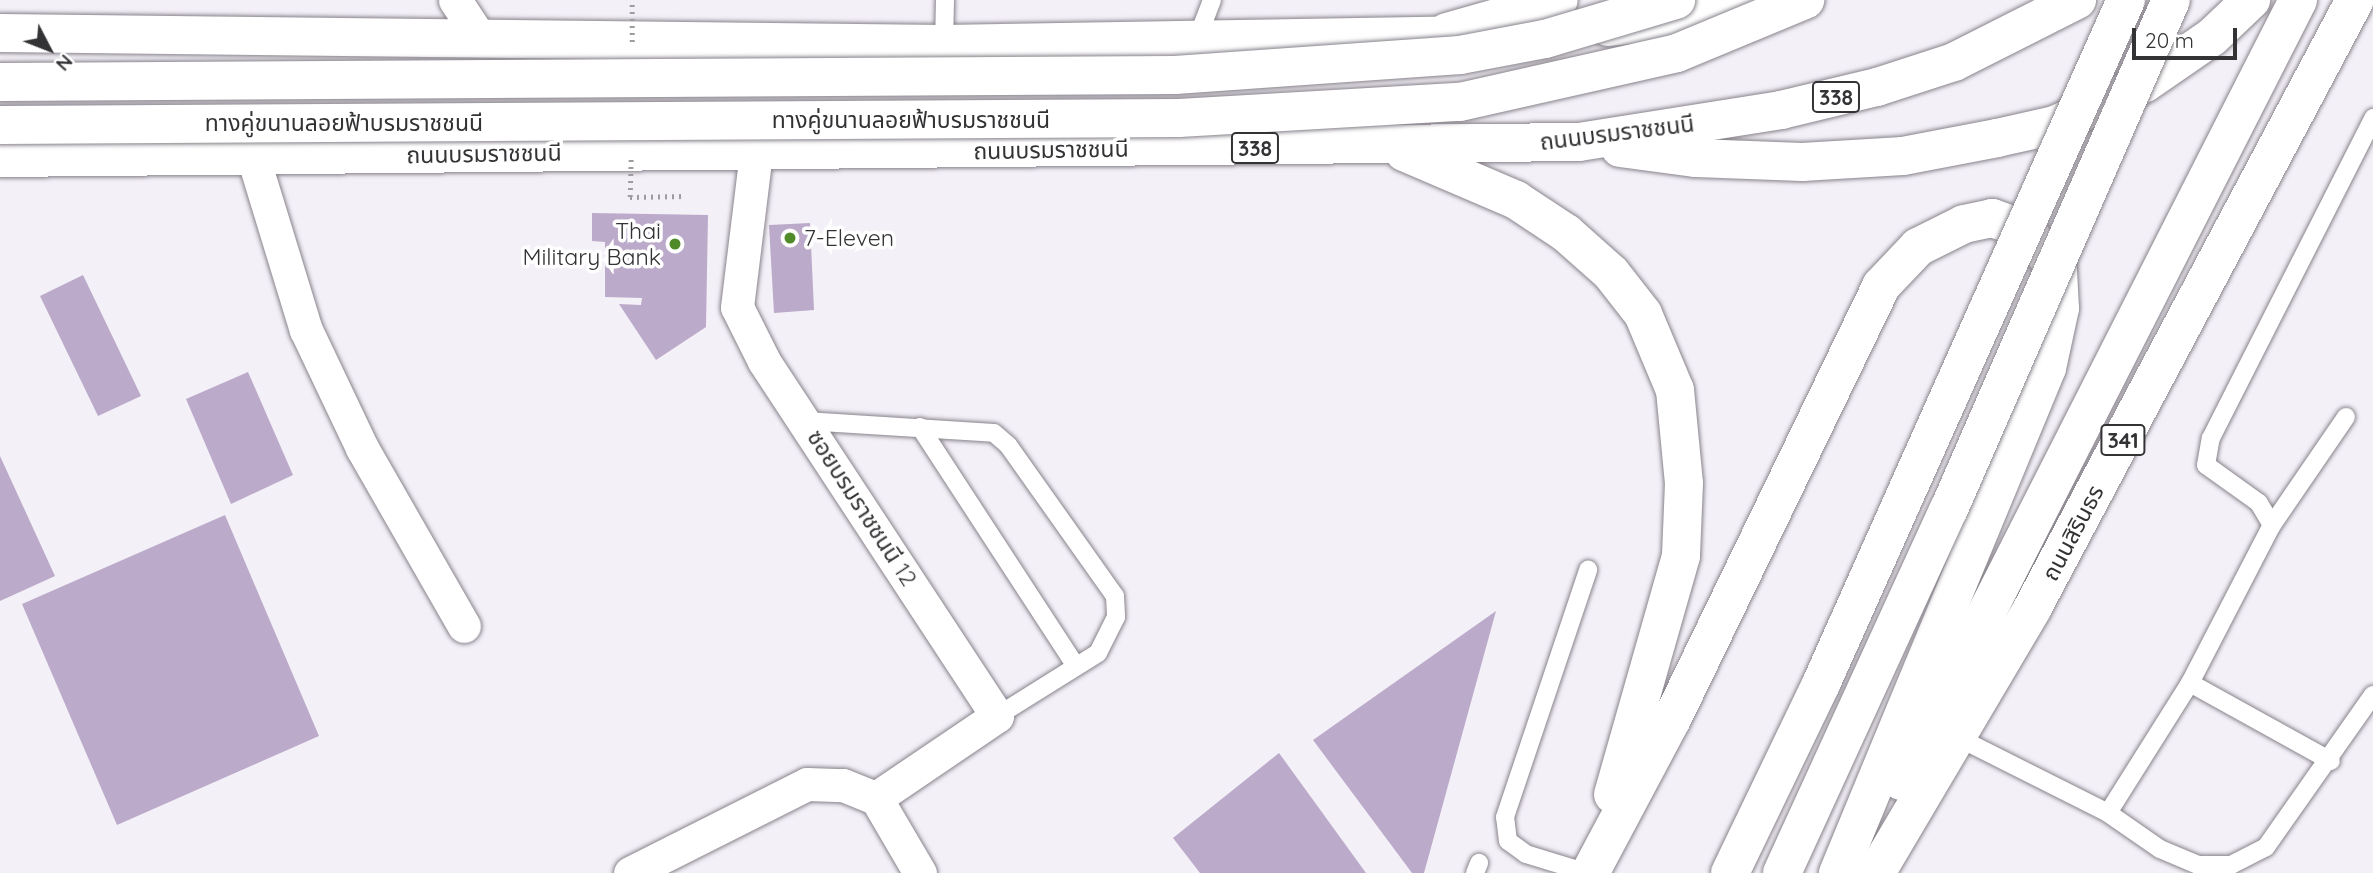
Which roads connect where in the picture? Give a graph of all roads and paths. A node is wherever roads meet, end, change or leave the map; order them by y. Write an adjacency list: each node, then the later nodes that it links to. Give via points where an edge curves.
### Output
1 (455, 0): 15 (street)
2 (945, 0): 18 (lane)
3 (1212, 0): 17 (lane)
4 (1559, 0): 16 (main road)
5 (1676, 0): 19 (main road, ทางคู่ขนานลอยฟ้าบรมราชชนนี, bridge, via 1545,38 1460,55 1175,75)
6 (1805, 0): 21 (main road, ทางคู่ขนานลอยฟ้าบรมราชชนนี, bridge, via 1677,53 1460,102 1179,118)
7 (1821, 0): 16 (main road, via 1747,15 1662,24)
8 (2077, 0): 22 (main road, ถนนบรมราชชนนี / 338, via 1954,62 1877,87 1781,110)
9 (2126, 0): 46 (main road, bridge, via 1827,672)
10 (2171, 0): 47 (main road, bridge, via 1950,509)
11 (2251, 0): 22 (main road, via 2212,37 2145,83 2055,125 1997,138 1903,156 1802,162 1696,158)
12 (2298, 0): 49 (main road)
13 (2355, 0): 39 (main road, ถนนสิรินธร / 341, via 2118,451)
14 (0, 33): 15 (main road)
15 (478, 35): 18 (main road)
16 (1425, 38): 17 (main road)
17 (1196, 42): 18 (main road)
18 (944, 44)
19 (0, 82)
20 (2373, 118): 32 (lane, via 2211,438 2206,465 2259,503)
21 (0, 125)
22 (1578, 142): 23 (main road, ถนนบรมราชชนนี / 338)
23 (1390, 146): 24 (main road, ถนนบรมราชชนนี / 338); 45 (main road, via 1516,200 1566,233 1611,273 1643,314 1675,390 1684,483 1681,556)
24 (756, 152): 25 (main road, ถนนบรมราชชนนี); 30 (street, ซอยบรมราชชนนี 12, via 737,307 764,361)
25 (253, 157): 26 (main road, ถนนบรมราชชนนี); 34 (street, via 306,330 362,448)
26 (0, 158)
27 (686, 196): 28 (path)
28 (630, 197)
29 (2346, 417): 32 (lane)
30 (804, 421): 31 (lane); 38 (street, ซอยบรมราชชนนี 12)
31 (920, 427): 35 (lane); 35 (lane, via 994,433 1008,445 1115,596 1116,617 1098,653)
32 (2272, 525): 36 (lane)
33 (1588, 570): 45 (lane, via 1505,817 1508,841 1526,854)
34 (464, 626)
35 (1076, 666): 38 (lane)
36 (2190, 683): 40 (lane); 42 (lane)
37 (2373, 695): 40 (lane)
38 (997, 716): 41 (street)
39 (1959, 738): 42 (lane); 50 (main road, ถนนสิรินธร / 341)
40 (2330, 761): 42 (lane, via 2266,847 2231,865 2199,865 2160,849)
41 (876, 798): 43 (street, via 843,785 807,784); 44 (street)
42 (2108, 813)
43 (630, 873)
44 (920, 873)
45 (1589, 873): 48 (main road, via 1672,719 1881,286 1918,247 1964,224 1992,218 2026,230 2057,271 2060,308 2047,368)
46 (1730, 873)
47 (1782, 873)
48 (1838, 873)
49 (1855, 873)
50 (1876, 873)

